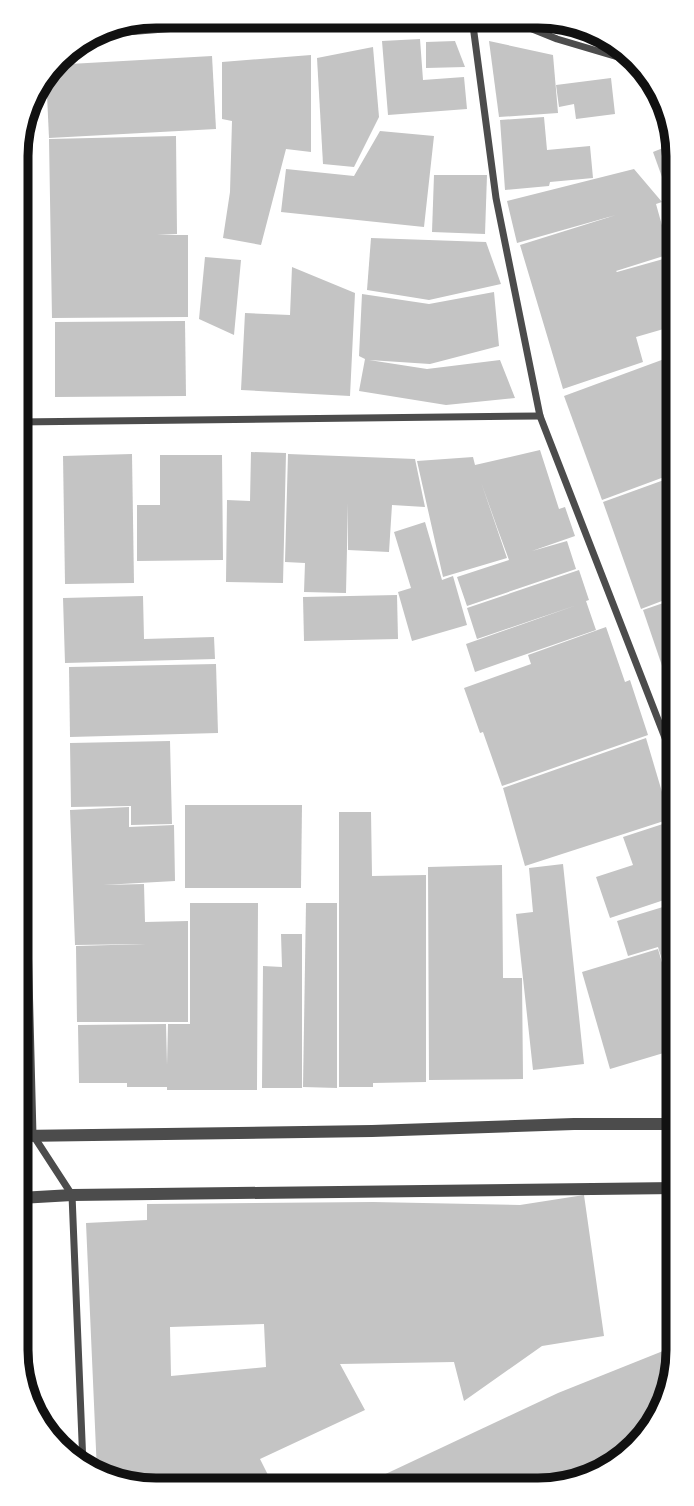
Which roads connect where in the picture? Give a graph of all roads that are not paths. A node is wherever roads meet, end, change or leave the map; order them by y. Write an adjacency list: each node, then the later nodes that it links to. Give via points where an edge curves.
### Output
1 (177, 28): 4 (street)
2 (473, 28): 6 (street, via 496,198)
3 (530, 28): 5 (street)
4 (122, 32)
5 (620, 58)
6 (540, 416): 7 (street); 8 (street)
7 (28, 422)
8 (666, 740)
9 (666, 1125): 10 (street)
10 (28, 1135)
11 (28, 1138): 13 (street)
12 (666, 1188): 13 (street)
13 (72, 1195): 14 (street); 15 (street)
14 (28, 1198)
15 (83, 1454)

